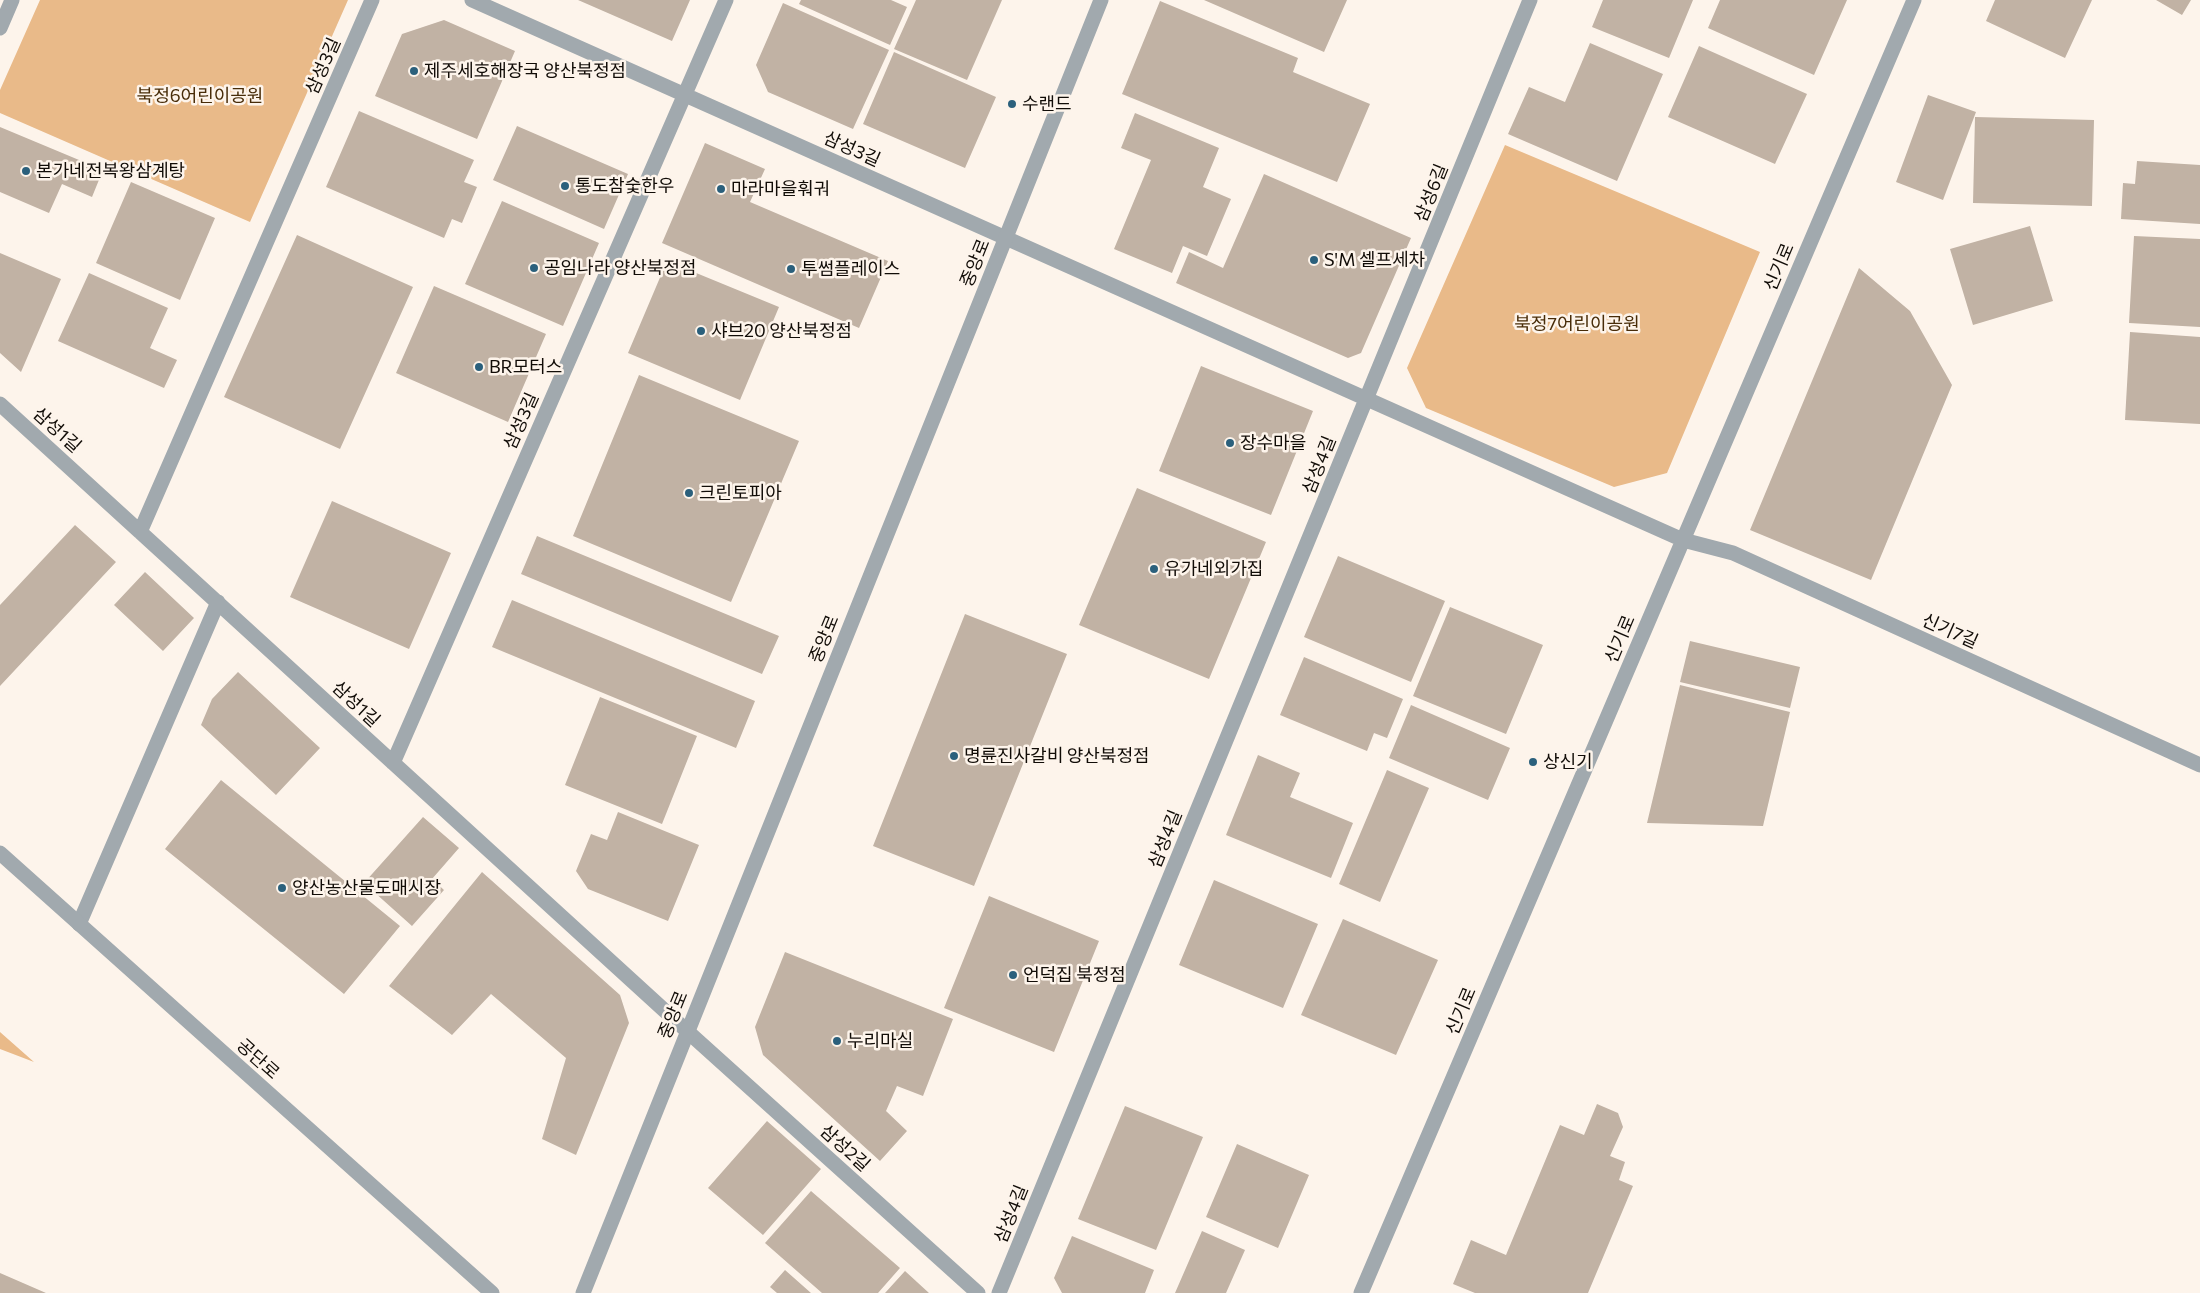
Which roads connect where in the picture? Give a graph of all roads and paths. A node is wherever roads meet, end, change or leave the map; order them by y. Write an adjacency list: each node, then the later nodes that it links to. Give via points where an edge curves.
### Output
1 (12, 0): 8 (street)
2 (372, 0): 13 (street, 삼성3길)
3 (472, 0): 9 (street, 삼성3길)
4 (726, 0): 9 (street)
5 (1101, 0): 10 (street, 중앙로)
6 (1530, 0): 11 (street, 삼성6길)
7 (1914, 0): 14 (street, 신기로)
8 (0, 28)
9 (684, 94): 10 (street, 삼성3길); 16 (street, 삼성3길)
10 (1006, 237): 11 (street); 20 (street, 중앙로)
11 (1366, 400): 14 (street); 24 (street, 삼성4길)
12 (0, 404): 13 (street, 삼성1길)
13 (140, 532): 15 (street, 삼성1길)
14 (1683, 540): 17 (street, 신기7길, via 1732,553); 25 (street, 신기로)
15 (218, 602): 16 (street, 삼성1길); 19 (street)
16 (393, 763): 20 (street, 삼성1길)
17 (2200, 765)
18 (0, 852): 19 (street, 공단로)
19 (79, 924): 21 (street, 공단로)
20 (687, 1030): 22 (street, 중앙로); 23 (street, 삼성2길)
21 (492, 1293)
22 (583, 1293)
23 (978, 1293)
24 (999, 1293)
25 (1361, 1293)

